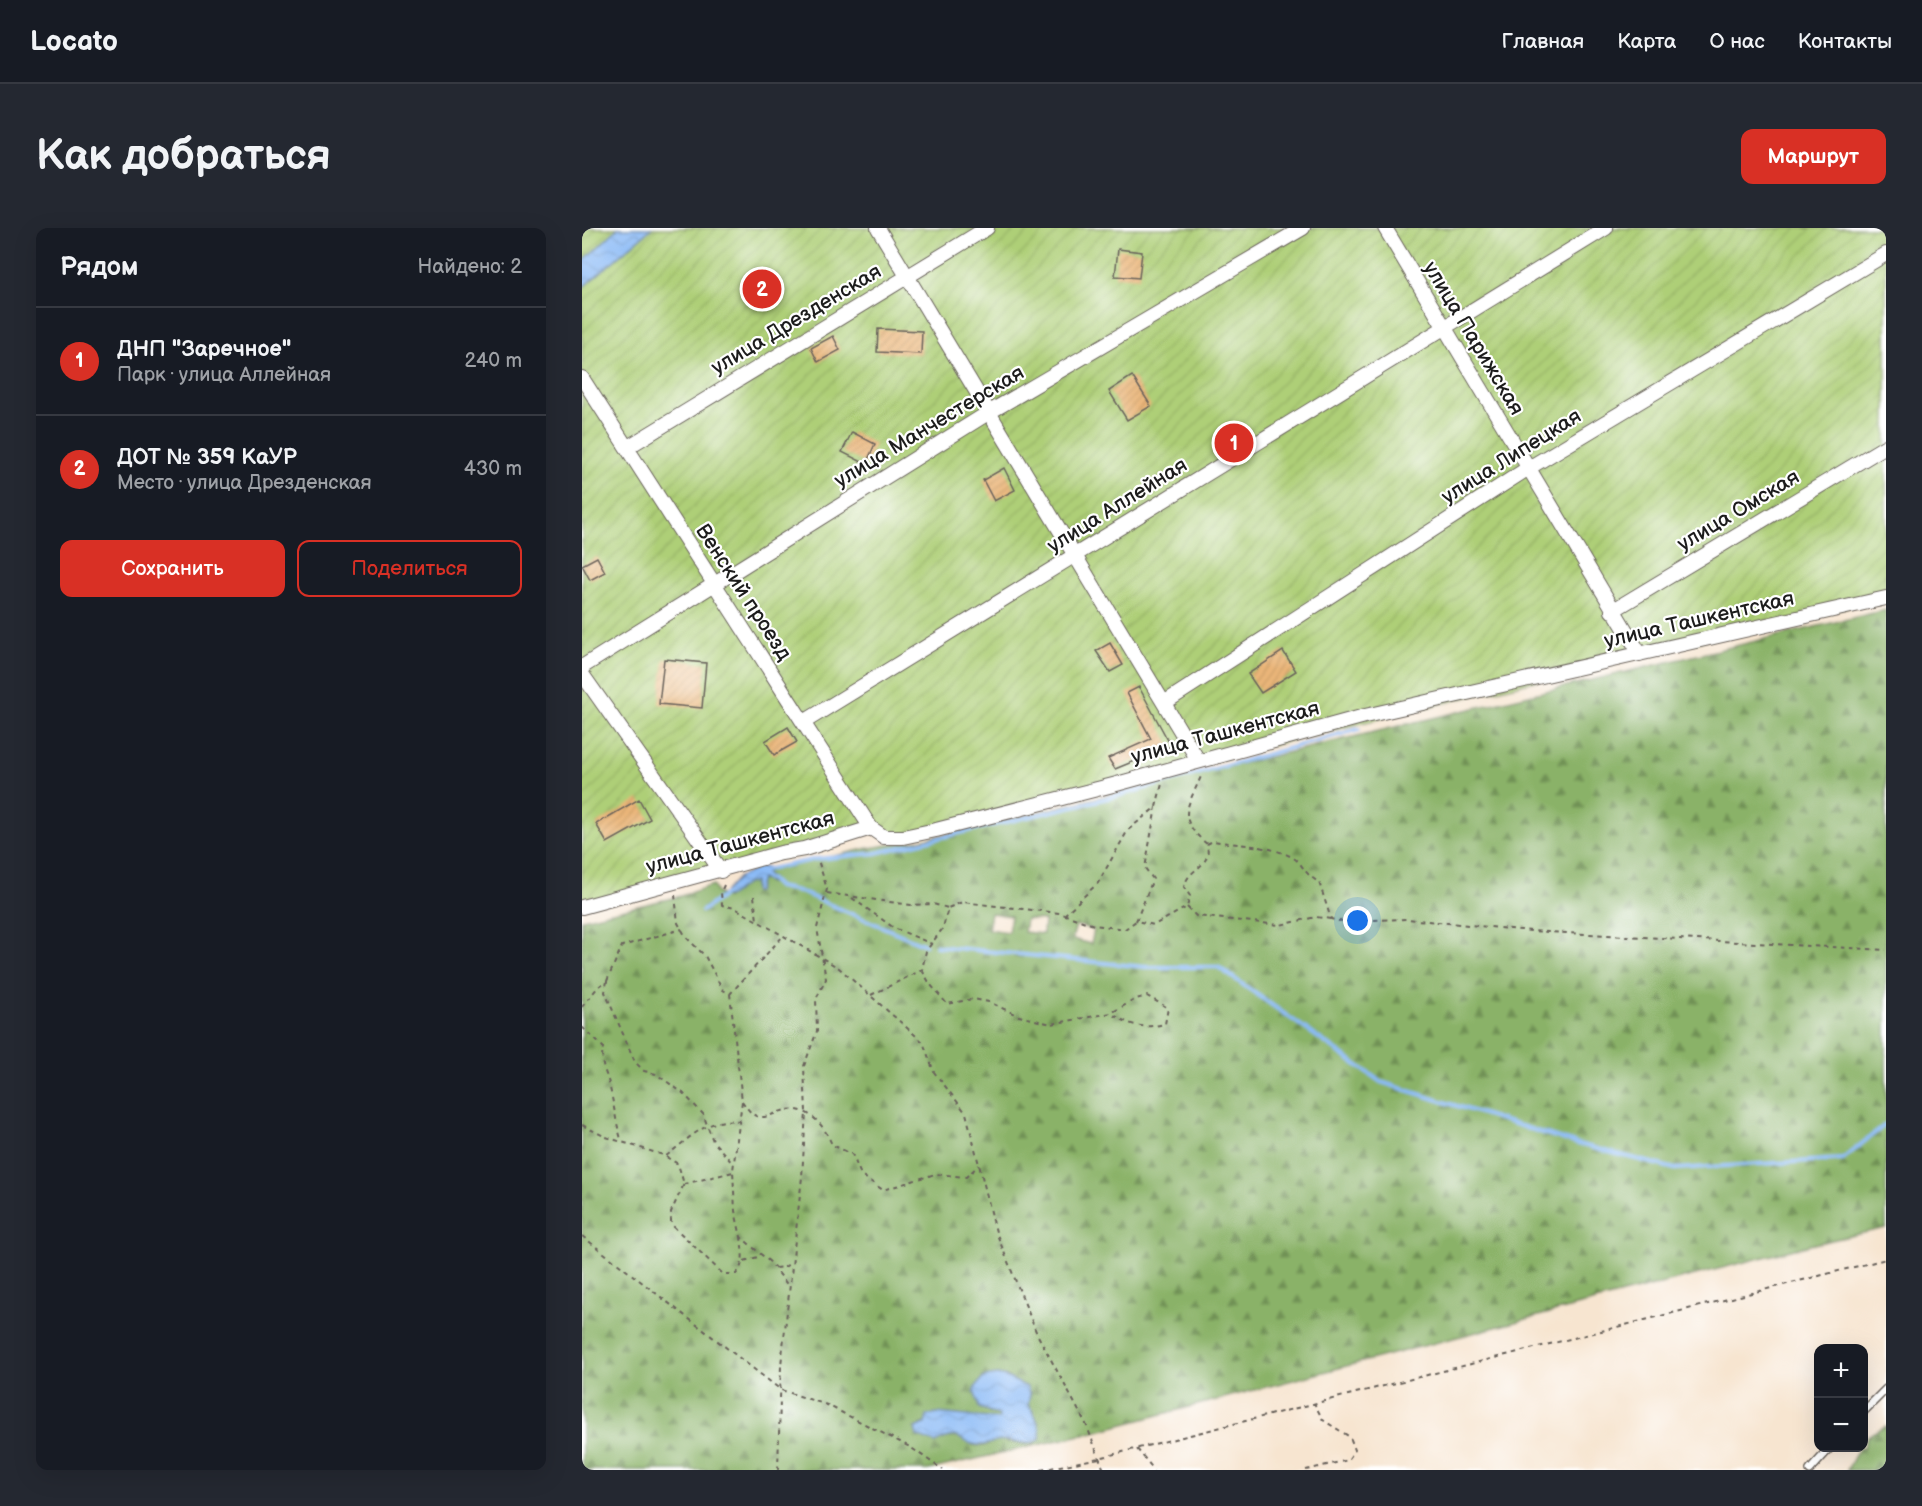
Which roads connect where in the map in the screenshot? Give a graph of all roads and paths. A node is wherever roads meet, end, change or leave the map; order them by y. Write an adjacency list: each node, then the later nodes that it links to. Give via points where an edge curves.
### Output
1 (878, 228): 7 (street)
2 (987, 228): 7 (street, улица Дрезденская)
3 (1303, 228): 10 (street, улица Манчестерская)
4 (1385, 228): 8 (street, улица Парижская)
5 (1606, 228): 8 (street, улица Аллейная)
6 (1886, 254): 13 (street, улица Липецкая)
7 (907, 276): 10 (street); 12 (street, улица Дрезденская)
8 (1443, 327): 13 (street, улица Парижская); 14 (street, улица Аллейная)
9 (582, 378): 12 (street, Венский проезд)
10 (988, 413): 14 (street); 15 (street, улица Манчестерская)
11 (1886, 446): 17 (street, улица Омская)
12 (628, 447): 15 (street, Венский проезд)
13 (1527, 469): 17 (street, улица Парижская); 21 (street, улица Липецкая)
14 (1076, 555): 21 (street); 22 (street, улица Аллейная)
15 (712, 584): 19 (street, улица Манчестерская); 22 (street, Венский проезд)
16 (1886, 598): 18 (street, улица Ташкентская)
17 (1612, 611): 18 (street, улица Парижская)
18 (1640, 654): 23 (street, улица Ташкентская, via 1365,716)
19 (582, 667)
20 (582, 674): 32 (street)
21 (1164, 703): 23 (street)
22 (804, 722): 27 (street, Венский проезд)
23 (1198, 760): 27 (street, улица Ташкентская, via 903,837 884,837)
24 (1202, 776): 28 (path, via 1186,812 1195,834)
25 (1163, 786): 26 (path)
26 (1156, 807): 40 (path, via 1128,830 1102,878); 43 (path, via 1145,868 1153,879)
27 (871, 828): 29 (street, улица Ташкентская)
28 (1208, 844): 38 (path, via 1206,861 1186,878); 41 (path, via 1213,841 1278,851 1295,859 1307,876 1319,882)
29 (812, 846): 31 (path); 32 (street, улица Ташкентская)
30 (813, 863): 31 (path)
31 (821, 870): 34 (path)
32 (719, 871): 33 (street, улица Ташкентская); 42 (path, via 724,885 722,905)
33 (675, 882): 37 (street, улица Ташкентская); 44 (path, via 678,923)
34 (826, 893): 36 (path); 48 (path, via 817,928)
35 (754, 896): 42 (path)
36 (850, 897): 39 (path); 46 (path, via 894,928)
37 (582, 907)
38 (1188, 907): 41 (path, via 1196,916 1280,925 1316,917); 43 (path, via 1154,925)
39 (948, 908): 40 (path, via 972,902); 46 (path, via 943,928)
40 (1064, 915): 43 (path, via 1094,925 1125,929)
41 (1331, 918): 47 (path, via 1407,918 1531,930)
42 (757, 920): 45 (path)
43 (1136, 921)
44 (682, 929): 50 (path, via 622,946); 51 (path, via 705,956 723,990)
45 (784, 935): 48 (path); 51 (path)
46 (932, 944): 49 (path, via 926,951)
47 (1886, 951)
48 (822, 957): 52 (path); 57 (path, via 826,979 816,999 817,1031 804,1066)
49 (922, 970): 52 (path); 54 (path, via 947,1004 981,1000 1018,1016 1051,1024)
50 (607, 981): 53 (path); 60 (path, via 605,992 635,1062 683,1094 703,1114)
51 (730, 994): 56 (path)
52 (871, 995): 64 (path, via 923,1042 934,1072 966,1113)
53 (582, 1007)
54 (1111, 1012): 54 (path, via 1134,1027 1149,1028 1166,1024 1169,1015 1168,1008 1147,996)
55 (582, 1027): 61 (path, via 603,1047 601,1066 608,1080)
56 (742, 1101): 57 (path, via 760,1117 793,1110); 58 (path)
57 (806, 1112): 64 (path, via 826,1131 832,1145 852,1154 861,1175 883,1190 935,1174 966,1177); 72 (path)
58 (740, 1121): 60 (path); 63 (path)
59 (582, 1125): 61 (path)
60 (706, 1125): 62 (path); 63 (path, via 713,1141)
61 (621, 1140): 62 (path)
62 (666, 1156): 66 (path, via 678,1164)
63 (734, 1165): 65 (path)
64 (979, 1165): 81 (path, via 996,1232 1037,1334 1086,1424)
65 (733, 1172): 66 (path); 68 (path)
66 (684, 1184): 71 (path, via 671,1212 671,1224 723,1274 736,1274)
67 (582, 1236): 75 (path)
68 (741, 1237): 69 (path); 71 (path)
69 (762, 1256): 71 (path); 73 (path)
70 (1886, 1259): 77 (path)
71 (744, 1261)
72 (791, 1262): 73 (path); 74 (path)
73 (774, 1268): 74 (path)
74 (789, 1287): 75 (path)
75 (781, 1389): 82 (path); 83 (path, via 827,1405 910,1447)
76 (1886, 1389): 78 (lane)
77 (1314, 1403): 79 (path); 87 (path, via 1323,1420 1350,1437 1355,1450 1348,1460)
78 (1868, 1406)
79 (1137, 1448): 81 (path); 86 (path)
80 (1826, 1452): 88 (lane)
81 (1099, 1458): 84 (path); 85 (path)
82 (778, 1470)
83 (943, 1470)
84 (1041, 1470)
85 (1104, 1470)
86 (1154, 1470)
87 (1306, 1470)
88 (1810, 1470)

